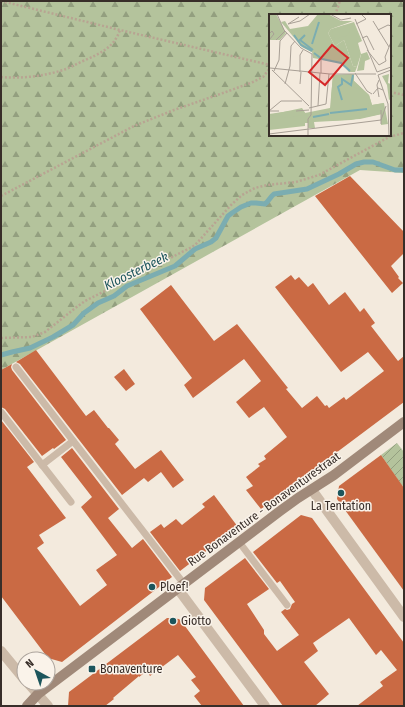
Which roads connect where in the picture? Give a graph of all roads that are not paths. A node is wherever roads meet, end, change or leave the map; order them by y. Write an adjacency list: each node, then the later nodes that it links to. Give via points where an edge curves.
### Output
1 (16, 367): 4 (lane)
2 (1, 412): 5 (lane)
3 (404, 422): 6 (street, Rue Bonaventure - Bonaventurestraat)
4 (73, 441): 5 (lane); 9 (lane)
5 (42, 464): 7 (lane)
6 (312, 490): 8 (street, Rue Bonaventure - Bonaventurestraat, via 286,506); 11 (street)
7 (71, 502)
8 (239, 542): 9 (street, Rue Bonaventure - Bonaventurestraat); 10 (lane)
9 (181, 587): 15 (street, Rue Bonaventure - Bonaventurestraat); 18 (street)
10 (287, 605)
11 (404, 617)
12 (1, 651): 13 (street)
13 (16, 669)
14 (35, 691): 15 (street)
15 (38, 694): 16 (street, Rue Bonaventure - Bonaventurestraat); 17 (street)
16 (27, 706)
17 (48, 706)
18 (265, 706)

